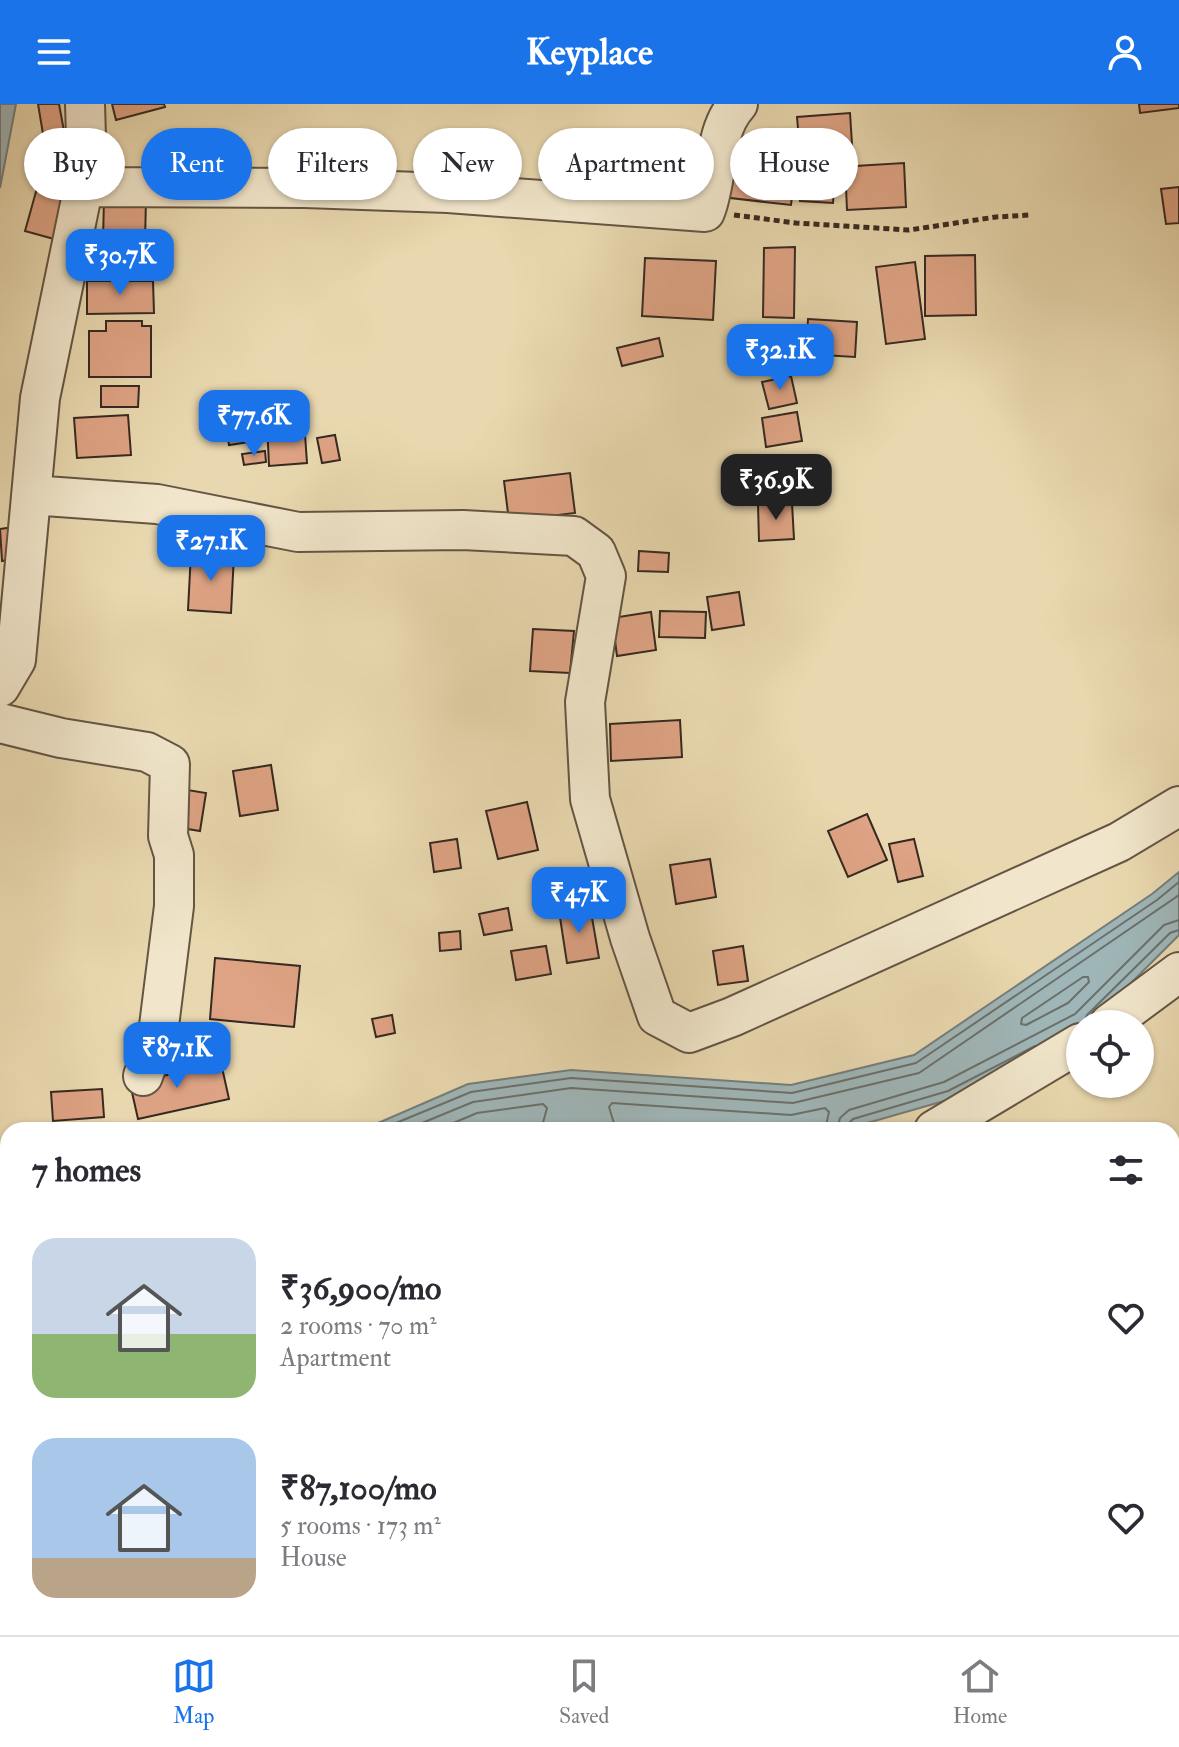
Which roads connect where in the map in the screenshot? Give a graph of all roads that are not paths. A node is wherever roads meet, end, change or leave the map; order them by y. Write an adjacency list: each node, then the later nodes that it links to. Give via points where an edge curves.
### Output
1 (85, 104): 3 (street)
2 (738, 104): 4 (street, via 722,134 705,212 448,193)
3 (86, 128)
4 (125, 187)
5 (80, 200): 6 (street, via 40,398)
6 (31, 495): 7 (street, via 16,660); 9 (street, via 157,504 298,532 463,530 574,536 596,552 606,576 585,702 590,799 657,1016 689,1033 1119,842)
7 (0, 687)
8 (0, 723): 13 (street, via 147,752 170,764 168,836 174,855 174,906 158,1034)
9 (1179, 806)
10 (1179, 972): 11 (street)
11 (1128, 1010)
12 (1066, 1051): 14 (street)
13 (143, 1076)
14 (947, 1122)

